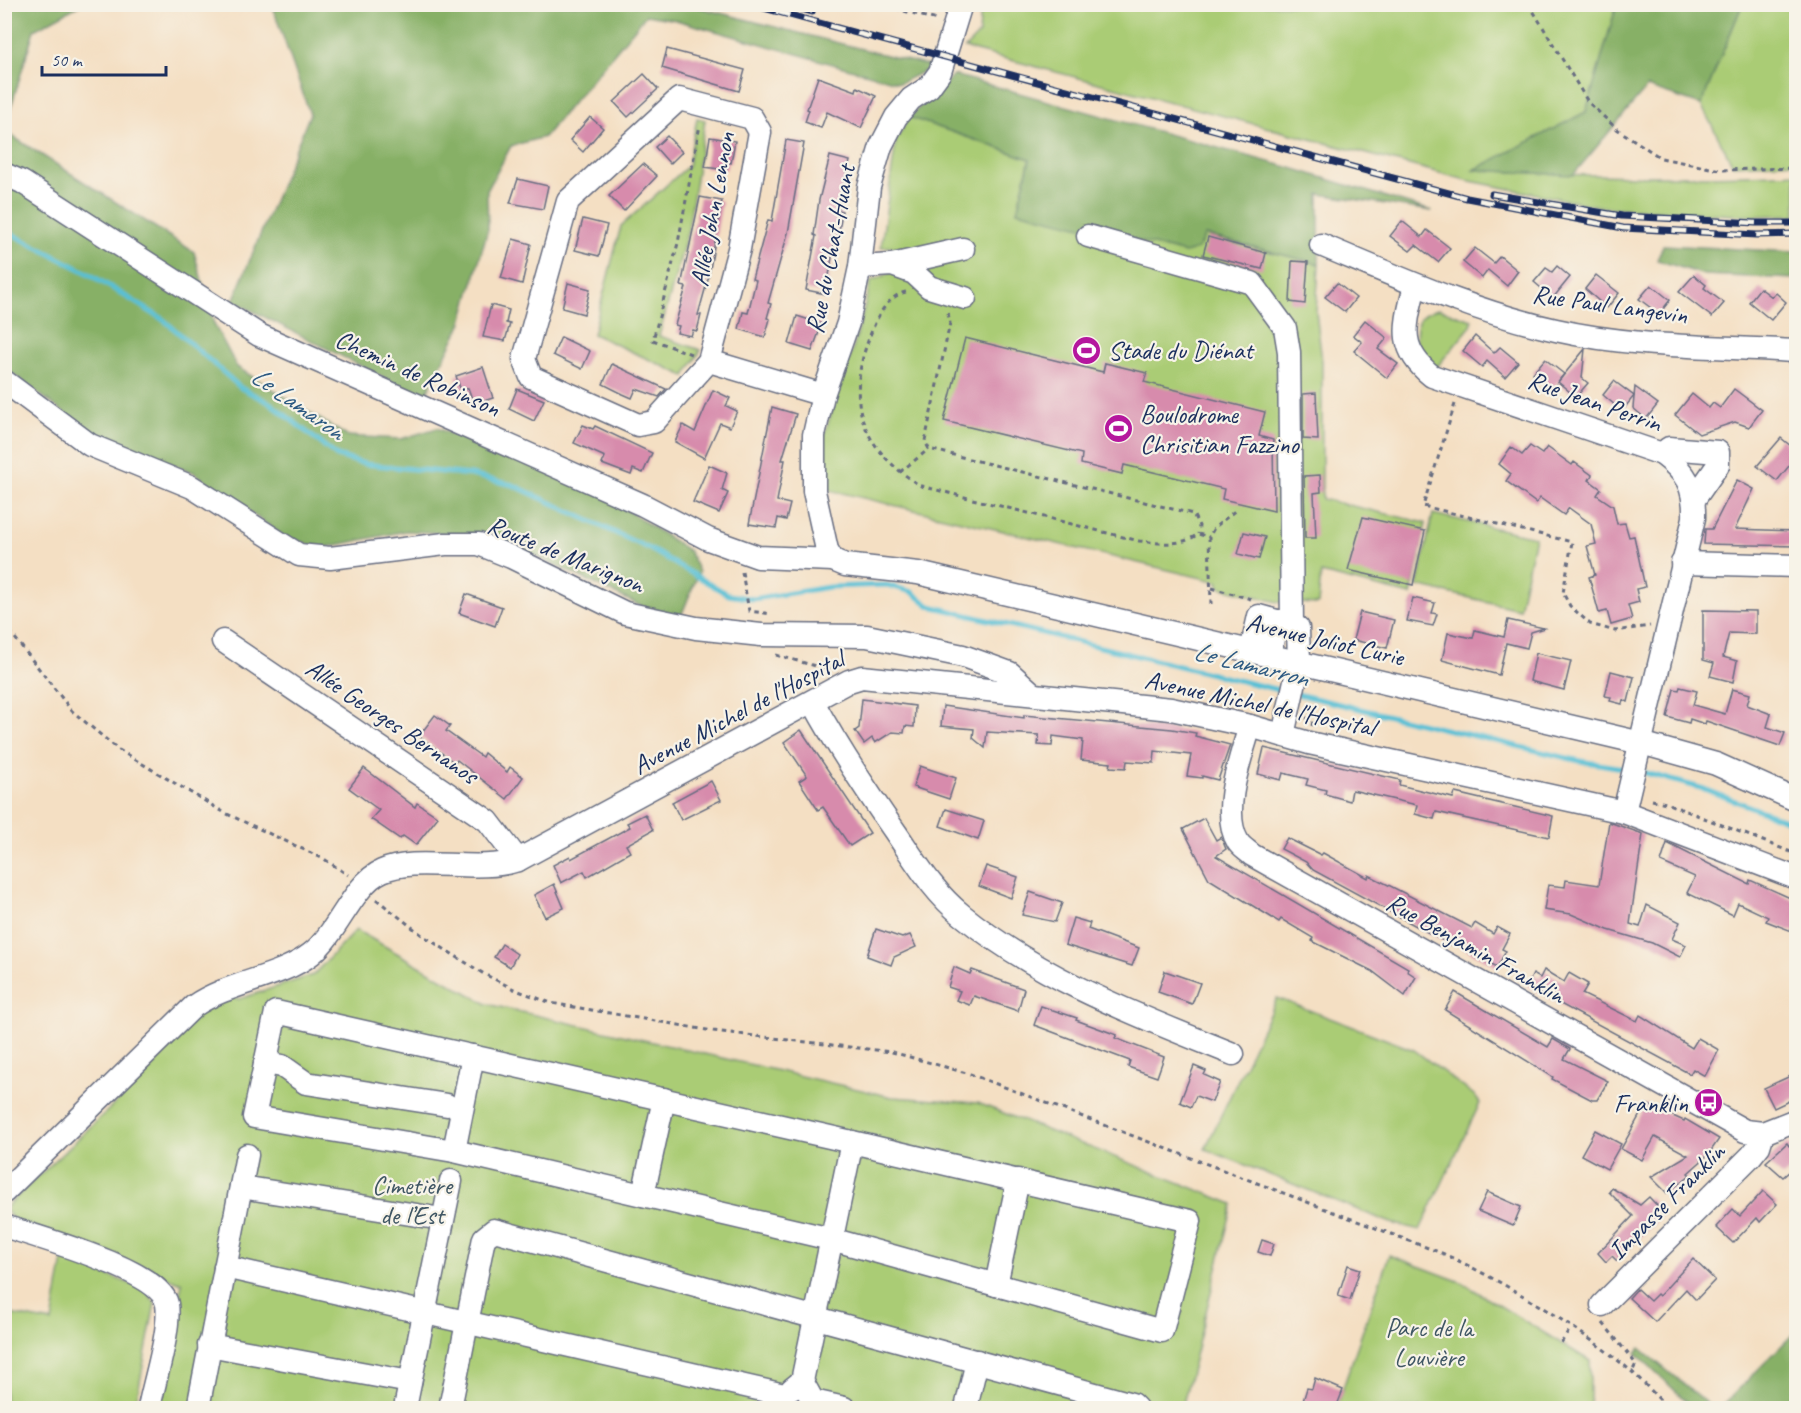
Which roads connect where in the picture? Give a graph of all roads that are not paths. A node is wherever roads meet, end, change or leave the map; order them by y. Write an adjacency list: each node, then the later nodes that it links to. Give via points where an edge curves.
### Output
1 (959, 15): 7 (street, Rue du Chat-Huant, via 940,72 896,117 881,146 869,187)
2 (4, 174): 16 (street, Chemin de Robinson, via 259,335 643,505 741,553)
3 (1088, 236): 19 (street, via 1252,284 1285,328 1290,375)
4 (1321, 245): 8 (street, Rue Paul Langevin)
5 (963, 249): 6 (street)
6 (892, 265): 7 (street); 9 (street, via 914,273 936,293)
7 (860, 267): 13 (street, Rue du Chat-Huant, via 848,322)
8 (1416, 285): 10 (street, Rue Paul Langevin, via 1478,309 1557,331 1628,340); 14 (street, Rue Jean Perrin, via 1406,334 1408,350 1432,376)
9 (964, 298)
10 (1797, 351)
11 (709, 361): 11 (street, Allée John Lennon, via 739,249 760,132 752,118 679,99 568,201 524,359 531,377 638,425 654,422); 13 (street)
12 (4, 381): 23 (street, Route de Marignon, via 90,445 192,487 299,555 330,558 445,544 479,544 625,613 696,628 764,635 867,636 963,656 1010,673)
13 (823, 395): 16 (street, Rue du Chat-Huant, via 812,467 827,550)
14 (1662, 454): 15 (street, Rue Jean Perrin, via 1688,479); 15 (street, via 1669,448 1718,452 1718,465)
15 (1695, 498): 17 (street)
16 (833, 560): 21 (street, Avenue Joliot Curie, via 845,565 918,573)
17 (1682, 563): 18 (street); 27 (street)
18 (1797, 566)
19 (1285, 623): 21 (street, via 1259,616); 22 (street, via 1298,628)
20 (223, 641): 30 (street, Allée Georges Bernanos, via 488,821)
21 (1260, 653): 22 (street, Avenue Joliot Curie)
22 (1297, 671): 26 (street); 27 (street, Avenue Joliot Curie)
23 (1033, 694): 24 (street, Avenue Michel de l'Hospital, via 862,677); 25 (street, Avenue Michel de l'Hospital, via 1171,709)
24 (813, 702): 30 (street, Avenue Michel de l'Hospital); 32 (street, via 840,753 924,874 960,914 1088,995)
25 (1250, 726): 26 (street, Avenue Michel de l'Hospital); 38 (street, Rue Benjamin Franklin, via 1232,793 1231,820 1238,841 1252,855 1745,1131)
26 (1283, 735): 28 (street, Avenue Michel de l'Hospital)
27 (1638, 753): 28 (street); 29 (street, Avenue Joliot Curie, via 1716,764)
28 (1627, 798): 31 (street, Avenue Michel de l'Hospital)
29 (1797, 800)
30 (518, 860): 45 (street, Avenue Michel de l'Hospital, via 500,866 404,866 381,871 363,886 335,928 310,954 212,994 194,1006)
31 (1797, 878)
32 (1233, 1054)
33 (473, 1056): 34 (street, via 276,1012); 35 (street); 40 (street)
34 (266, 1063): 36 (street, via 282,1066 306,1083); 40 (street, via 254,1117)
35 (664, 1100): 39 (street); 46 (street)
36 (447, 1105)
37 (1797, 1120): 38 (street)
38 (1763, 1133): 52 (street, Impasse Franklin, via 1750,1156)
39 (852, 1142): 42 (street); 49 (street)
40 (454, 1151): 46 (street)
41 (247, 1155): 44 (street)
42 (1018, 1180): 51 (street); 51 (street, via 1190,1221 1162,1331)
43 (451, 1181): 47 (street)
44 (241, 1187): 47 (street); 50 (street)
45 (4, 1192)
46 (643, 1195): 49 (street)
47 (442, 1219): 53 (street)
48 (4, 1226): 62 (street, via 104,1260 148,1280 161,1291 167,1319)
49 (831, 1239): 51 (street); 54 (street)
50 (225, 1267): 53 (street); 56 (street)
51 (996, 1285)
52 (1602, 1305)
53 (424, 1312): 55 (street); 59 (street)
54 (815, 1317): 55 (street, via 494,1230 484,1238); 57 (street); 58 (street)
55 (467, 1322): 60 (street); 65 (street)
56 (209, 1345): 59 (street); 63 (street)
57 (977, 1361): 67 (street); 68 (street)
58 (802, 1381): 60 (street); 61 (street)
59 (410, 1383): 64 (street)
60 (788, 1402)
61 (808, 1405): 66 (street)
62 (149, 1408)
63 (198, 1408)
64 (405, 1408)
65 (450, 1408)
66 (844, 1408)
67 (966, 1408)
68 (1136, 1408)

